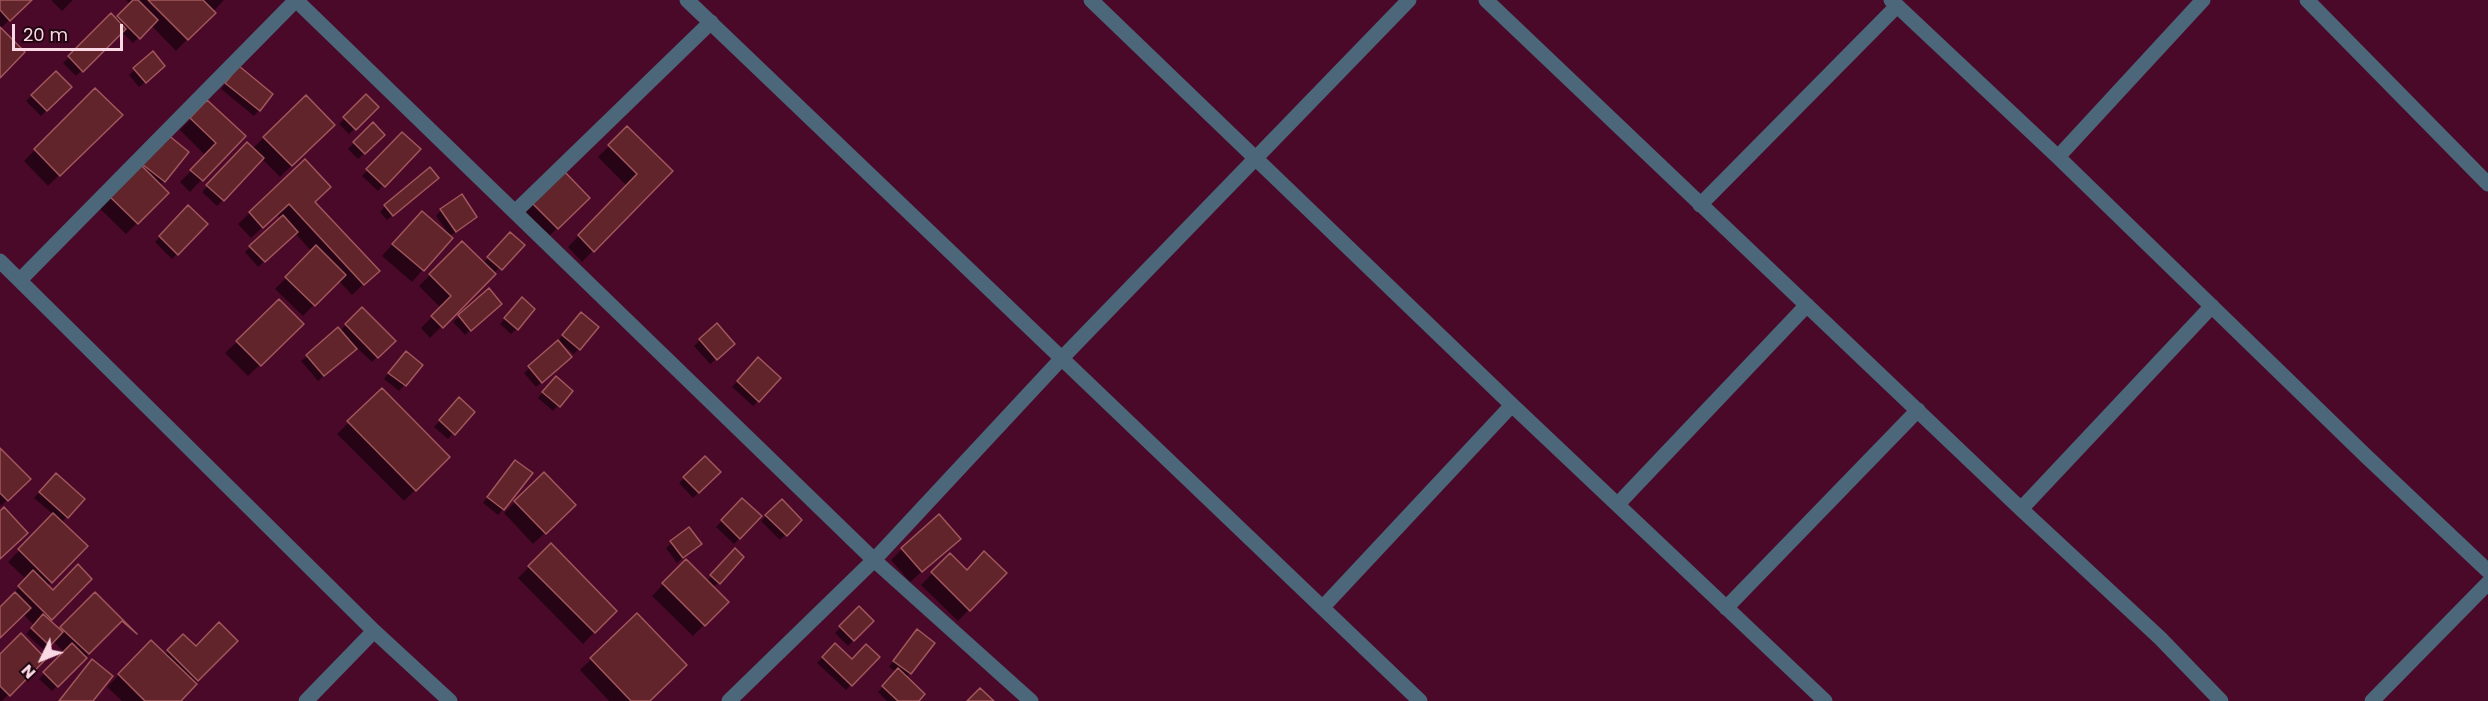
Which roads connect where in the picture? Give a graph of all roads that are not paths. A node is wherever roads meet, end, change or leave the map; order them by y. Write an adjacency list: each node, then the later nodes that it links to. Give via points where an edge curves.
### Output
1 (296, 0): 14 (street); 16 (street)
2 (687, 0): 9 (street)
3 (1091, 0): 11 (street)
4 (1409, 0): 11 (street)
5 (1486, 0): 13 (street)
6 (2203, 0): 10 (street)
7 (2309, 1): 12 (street)
8 (1894, 3): 10 (street); 13 (street)
9 (711, 22): 14 (street); 19 (street)
10 (2058, 157): 18 (street)
11 (1257, 159): 19 (street); 20 (street)
12 (2488, 184)
13 (1700, 205): 17 (street)
14 (515, 212): 24 (street)
15 (0, 261): 16 (street)
16 (20, 280): 29 (street)
17 (1807, 305): 21 (street); 22 (street)
18 (2212, 306): 23 (street); 25 (street)
19 (1063, 357): 24 (street); 27 (street)
20 (1512, 405): 22 (street); 27 (street)
21 (1918, 410): 23 (street); 28 (street)
22 (1618, 504): 28 (street)
23 (2021, 509): 36 (street, via 2160,638)
24 (874, 560): 32 (street); 33 (street)
25 (2488, 571)
26 (2488, 583): 37 (street)
27 (1323, 607): 34 (street)
28 (1726, 608): 35 (street)
29 (374, 631): 30 (street); 31 (street)
30 (306, 701)
31 (450, 701)
32 (729, 701)
33 (1031, 701)
34 (1420, 701)
35 (1825, 701)
36 (2221, 701)
37 (2372, 701)

